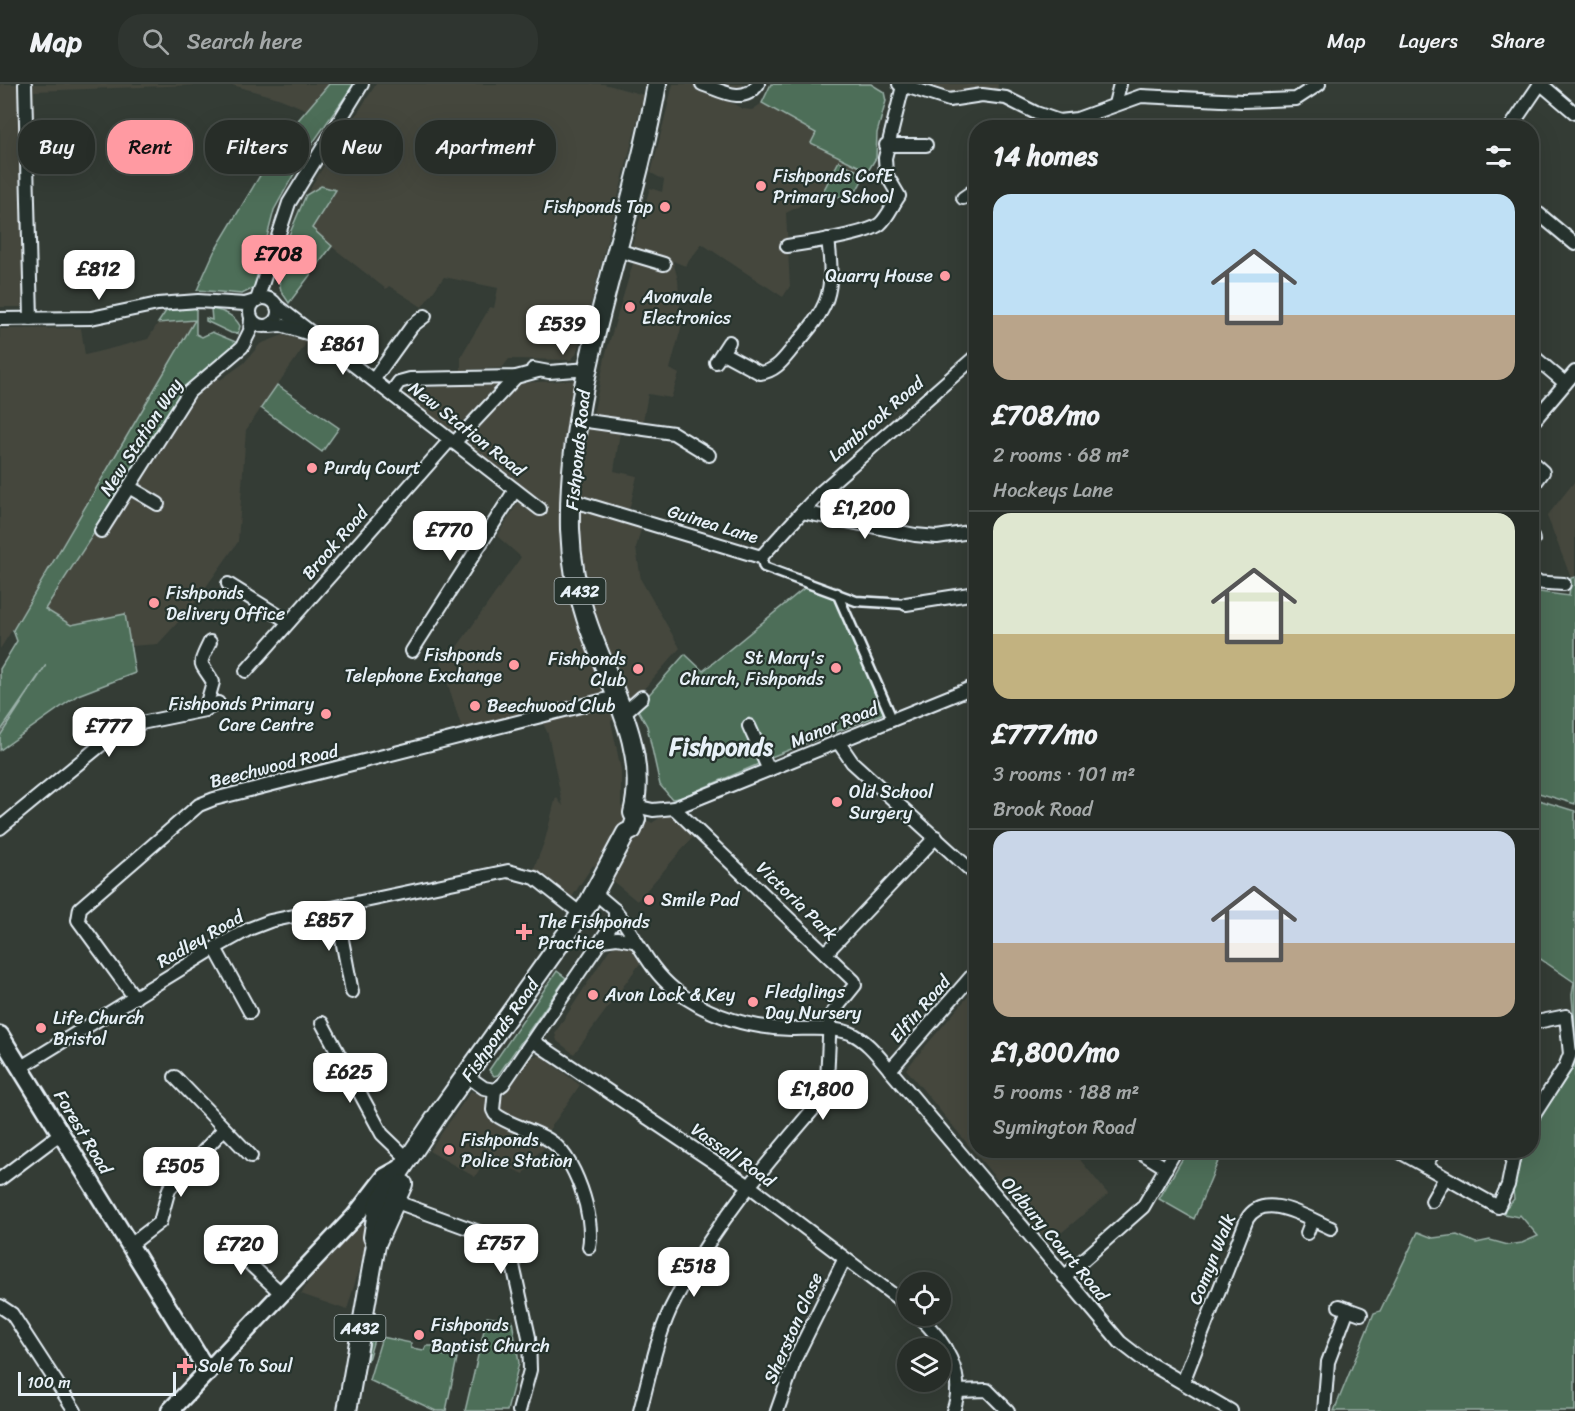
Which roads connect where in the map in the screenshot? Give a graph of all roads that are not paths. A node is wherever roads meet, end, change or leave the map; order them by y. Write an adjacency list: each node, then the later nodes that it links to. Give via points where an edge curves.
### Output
1 (25, 84): 32 (street)
2 (363, 84): 24 (street, via 292,197)
3 (657, 84): 23 (main road, Fishponds Road / A432)
4 (702, 84): 5 (street, via 742,96)
5 (758, 84)
6 (1120, 84): 10 (street)
7 (1318, 84): 10 (street, via 1296,99 1242,101 1141,96)
8 (1540, 84): 11 (street); 14 (street)
9 (901, 85): 12 (street, via 952,100 997,95); 16 (street)
10 (1114, 104): 13 (street)
11 (1575, 112)
12 (1050, 120)
13 (1073, 120)
14 (1515, 120)
15 (926, 145): 16 (street)
16 (886, 146): 20 (street, via 885,169 899,196 879,224)
17 (969, 194): 18 (street)
18 (963, 198)
19 (1539, 214): 21 (street)
20 (828, 239): 22 (street); 35 (street, via 833,274 828,298 819,319 777,367 760,373)
21 (1575, 243)
22 (787, 246)
23 (616, 250): 25 (street); 39 (main road, Fishponds Road / A432)
24 (270, 261): 27 (street); 28 (street)
25 (664, 264)
26 (222, 301): 27 (street); 30 (street); 32 (street, via 158,304 91,318)
27 (256, 301): 28 (street); 30 (street, via 250,309)
28 (274, 303): 33 (street, via 278,317); 34 (street, New Station Road)
29 (425, 316): 42 (street, via 412,326)
30 (251, 318): 33 (street, via 258,325); 38 (street, New Station Way, via 242,347)
31 (0, 319): 32 (street)
32 (31, 319)
33 (269, 326): 34 (street, New Station Road, via 281,325); 38 (street, New Station Way, via 238,356)
34 (314, 335): 42 (street, New Station Road)
35 (723, 352)
36 (1539, 361): 43 (street)
37 (969, 362): 54 (street, Lambrook Road)
38 (218, 368): 49 (street, New Station Way, via 189,392)
39 (589, 369): 41 (street, via 535,370); 46 (main road, Fishponds Road / A432)
40 (1575, 372): 43 (street)
41 (516, 377): 44 (street, via 410,379 399,382); 47 (street, Brook Road)
42 (374, 379): 44 (street, New Station Road)
43 (1565, 383): 45 (street)
44 (391, 393): 47 (street, New Station Road)
45 (1539, 415)
46 (580, 420): 48 (street, via 673,433); 51 (main road, Fishponds Road / A432)
47 (452, 442): 50 (street, New Station Road); 64 (street, Brook Road)
48 (709, 455)
49 (129, 487): 52 (street); 55 (street, New Station Way)
50 (514, 490): 53 (street, New Station Road); 66 (street)
51 (571, 500): 57 (street, Guinea Lane); 71 (main road, Fishponds Road / A432, via 572,552 585,616)
52 (158, 504)
53 (540, 509)
54 (802, 512): 56 (street, via 915,535 937,537); 57 (street, Lambrook Road)
55 (101, 531)
56 (969, 532)
57 (761, 557): 61 (street, Guinea Lane, via 764,567)
58 (1539, 582): 60 (street)
59 (228, 584): 64 (street)
60 (1564, 584)
61 (837, 593): 63 (street, Guinea Lane, via 856,601); 73 (street)
62 (969, 594): 63 (street)
63 (906, 604)
64 (289, 622): 67 (street, Brook Road)
65 (210, 642): 72 (street, via 201,662 213,682)
66 (412, 651)
67 (246, 671)
68 (969, 689): 73 (street, Manor Road)
69 (642, 697): 71 (street)
70 (218, 703): 72 (street)
71 (620, 706): 78 (main road, Fishponds Road / A432, via 638,773); 92 (street, Beechwood Road, via 200,805 80,908 78,920)
72 (204, 710): 79 (street, via 141,723 113,735)
73 (893, 721): 75 (street, Manor Road)
74 (749, 726): 76 (street)
75 (839, 743): 76 (street, Manor Road); 80 (street, via 852,762)
76 (769, 770): 77 (street, Manor Road)
77 (674, 808): 78 (street, Manor Road); 89 (street, Victoria Park)
78 (634, 810): 82 (main road, Fishponds Road / A432, via 632,831 626,833)
79 (0, 828)
80 (936, 837): 81 (street); 89 (street)
81 (969, 868)
82 (595, 893): 84 (street, Oldbury Court Road); 85 (main road, Fishponds Road / A432)
83 (336, 908): 85 (street, Radley Road, via 508,871 535,878); 88 (street, Radley Road, via 270,921); 91 (street)
84 (615, 910): 86 (street, via 615,920); 87 (street, Oldbury Court Road)
85 (581, 914): 101 (main road, Fishponds Road / A432)
86 (602, 940): 87 (street); 98 (street)
87 (633, 941): 96 (street, Oldbury Court Road, via 653,969 675,990 718,1015 766,1028)
88 (215, 948): 92 (street, Radley Road); 93 (street)
89 (826, 953): 96 (street, Victoria Park, via 855,985 833,1011)
90 (969, 979): 100 (street, Elfin Road)
91 (352, 992)
92 (135, 998): 99 (street, Radley Road)
93 (249, 1012)
94 (1539, 1022): 104 (street, via 1566,1016 1570,1054)
95 (322, 1023): 113 (street, via 382,1134)
96 (829, 1029): 100 (street, Oldbury Court Road, via 856,1036); 118 (street, via 827,1082 822,1099)
97 (0, 1035): 99 (main road, Forest Road)
98 (533, 1041): 103 (street); 118 (street, Vassall Road)
99 (21, 1067): 106 (main road, Forest Road)
100 (890, 1070): 129 (street, Oldbury Court Road)
101 (467, 1076): 103 (street, via 484,1088); 113 (main road, Fishponds Road / A432)
102 (175, 1077): 105 (street)
103 (495, 1090): 127 (street, via 495,1114 548,1139 569,1160 590,1217)
104 (1539, 1107)
105 (223, 1130): 107 (street); 126 (street, via 169,1189 160,1222)
106 (61, 1133): 117 (street); 126 (main road, Forest Road)
107 (251, 1156)
108 (1150, 1158): 115 (street)
109 (1172, 1158): 115 (street)
110 (1410, 1158): 114 (street)
111 (1430, 1158): 114 (street)
112 (1513, 1158): 116 (street, via 1498,1207)
113 (405, 1163): 120 (main road, Fishponds Road / A432, via 406,1177); 121 (main road, via 385,1177)
114 (1425, 1166): 116 (street)
115 (1166, 1168): 129 (street, via 1143,1207)
116 (1445, 1178): 119 (street)
117 (0, 1179)
118 (748, 1185): 128 (street, Vassall Road); 142 (street, via 692,1268 669,1312)
119 (1432, 1201)
120 (386, 1202): 121 (main road); 140 (main road, A432, via 373,1237 376,1244); 141 (street, via 495,1238 508,1247 529,1337 530,1370)
121 (356, 1216): 130 (main road)
122 (1312, 1220): 123 (street, Comyn Walk); 124 (street); 136 (street, Comyn Walk, via 1266,1205 1250,1213)
123 (1331, 1228)
124 (1307, 1233)
125 (220, 1236): 130 (street)
126 (129, 1246): 135 (main road, Forest Road)
127 (590, 1248)
128 (844, 1260): 131 (street, Vassall Road); 143 (street, Sherston Close, via 796,1357)
129 (1064, 1277): 136 (street, Oldbury Court Road, via 1126,1347)
130 (282, 1294): 135 (main road)
131 (897, 1298)
132 (0, 1306): 138 (street, via 12,1314)
133 (1361, 1314): 147 (street, via 1343,1307 1327,1365)
134 (928, 1326): 137 (street, via 944,1343 954,1365)
135 (208, 1372): 139 (main road)
136 (1183, 1382): 146 (street, Oldbury Court Road)
137 (957, 1391): 144 (street); 145 (street, via 987,1390)
138 (75, 1411)
139 (170, 1411)
140 (347, 1411)
141 (519, 1411)
142 (640, 1411)
143 (777, 1411)
144 (953, 1411)
145 (1008, 1411)
146 (1231, 1411)
147 (1324, 1411)

